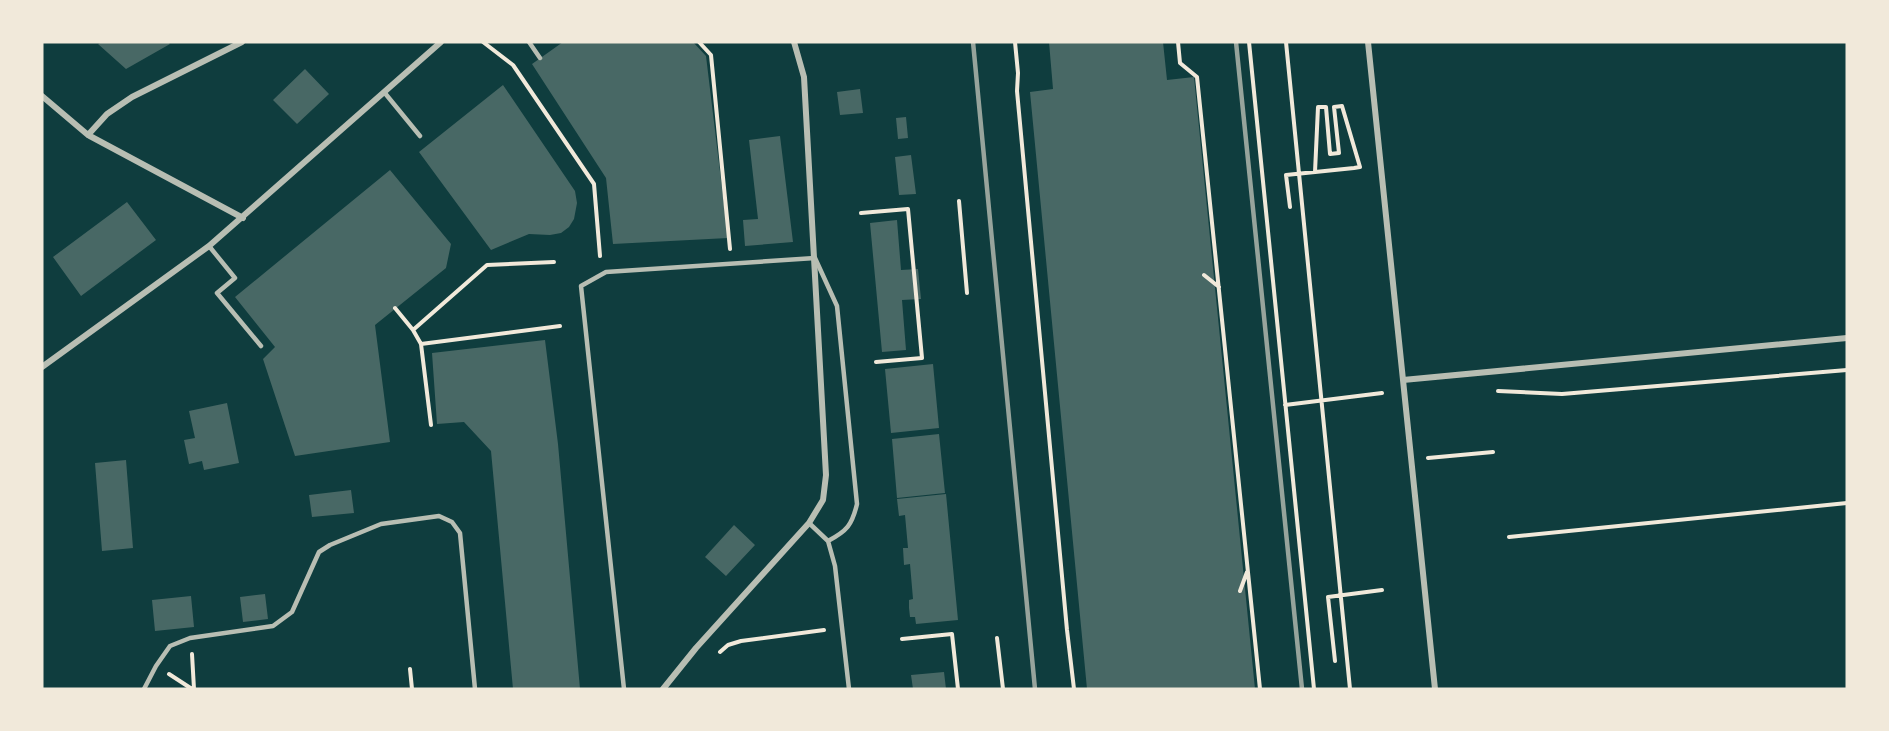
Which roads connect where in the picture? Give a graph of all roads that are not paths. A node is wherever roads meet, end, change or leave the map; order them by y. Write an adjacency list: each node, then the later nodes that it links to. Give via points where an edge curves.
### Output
1 (242, 42): 9 (street, via 132,97 107,114)
2 (441, 42): 7 (street)
3 (529, 42): 6 (lane)
4 (794, 42): 13 (street, via 804,77)
5 (1368, 42): 17 (street)
6 (540, 58)
7 (384, 92): 10 (lane); 11 (street)
8 (42, 96): 9 (street)
9 (88, 135): 11 (street)
10 (420, 136)
11 (243, 218): 12 (street)
12 (209, 246): 15 (lane, via 235,278 217,293); 16 (street)
13 (815, 258): 18 (street, via 826,475 823,500); 19 (lane, via 837,306 857,504 853,522); 23 (lane, via 606,272 581,286)
14 (1847, 338): 17 (street)
15 (261, 346)
16 (42, 367)
17 (1403, 380): 25 (street)
18 (809, 523): 19 (lane); 20 (street)
19 (828, 541): 24 (lane, via 836,566)
20 (665, 688)
21 (144, 689): 22 (lane, via 170,646 190,638 273,626 292,612 319,552 330,545 381,524 439,516 453,522 460,533)
22 (475, 689)
23 (624, 689)
24 (849, 689)
25 (1435, 689)

